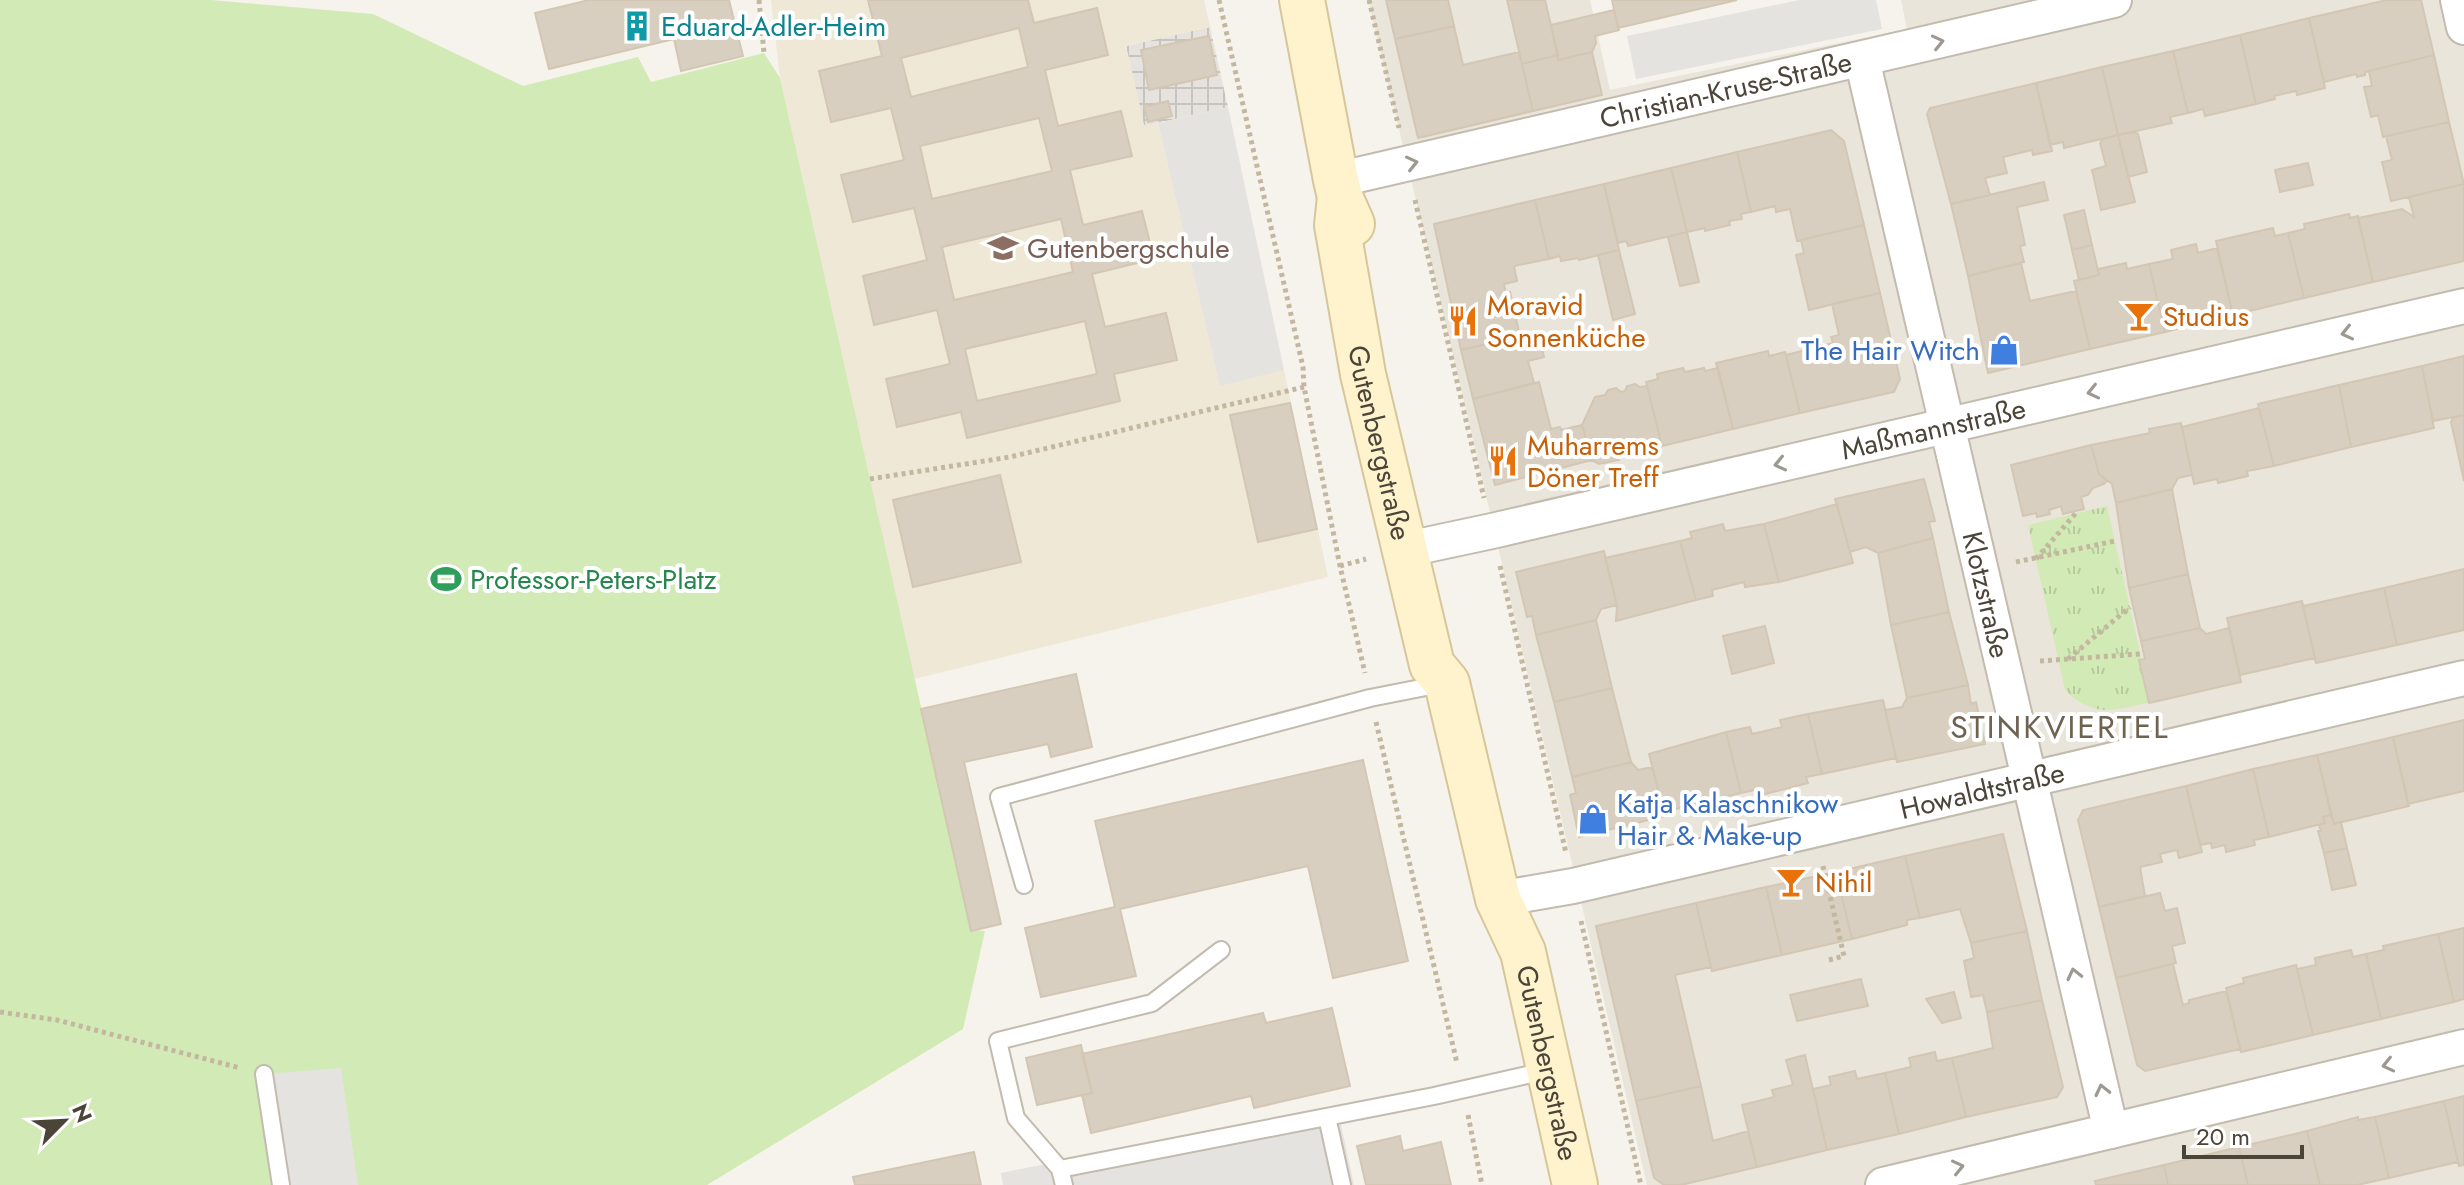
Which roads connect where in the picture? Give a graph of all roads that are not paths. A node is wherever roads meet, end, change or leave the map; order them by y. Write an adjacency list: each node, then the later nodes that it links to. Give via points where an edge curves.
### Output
1 (1302, 0): 6 (main road, Gutenbergstraße)
2 (2114, 0): 5 (street, Christian-Kruse-Straße, one-way to 2)
3 (2458, 0): 4 (street)
4 (2464, 27)
5 (1862, 59): 6 (street, Christian-Kruse-Straße, one-way to 5, via 1407,164); 8 (street, Klotzstraße)
6 (1338, 188): 9 (main road, Gutenbergstraße, via 1337,225 1359,356)
7 (2464, 306): 8 (street, Maßmannstraße, one-way to 8)
8 (1947, 426): 9 (street, Maßmannstraße, one-way to 9); 12 (street, Klotzstraße)
9 (1415, 547): 11 (main road, Gutenbergstraße, via 1432,665)
10 (2464, 678): 12 (street, Howaldtstraße)
11 (1447, 683): 13 (lane, via 1370,698 999,797); 14 (main road, Gutenbergstraße)
12 (2029, 780): 14 (street, Howaldtstraße); 20 (street, Klotzstraße, one-way to 12)
13 (1024, 885)
14 (1498, 899): 18 (main road, Gutenbergstraße, via 1501,958); 25 (main road, Gutenbergstraße, via 1523,952)
15 (1221, 950): 21 (lane, via 1152,1003 998,1041 1016,1118)
16 (2464, 1047): 20 (street, one-way to 20)
17 (264, 1074): 22 (lane)
18 (1527, 1075): 19 (lane); 24 (main road, Gutenbergstraße)
19 (1327, 1117): 21 (lane); 23 (lane)
20 (2111, 1131): 26 (street, one-way to 20)
21 (1062, 1177)
22 (281, 1185)
23 (1342, 1185)
24 (1549, 1185)
25 (1575, 1185)
26 (1883, 1185)

